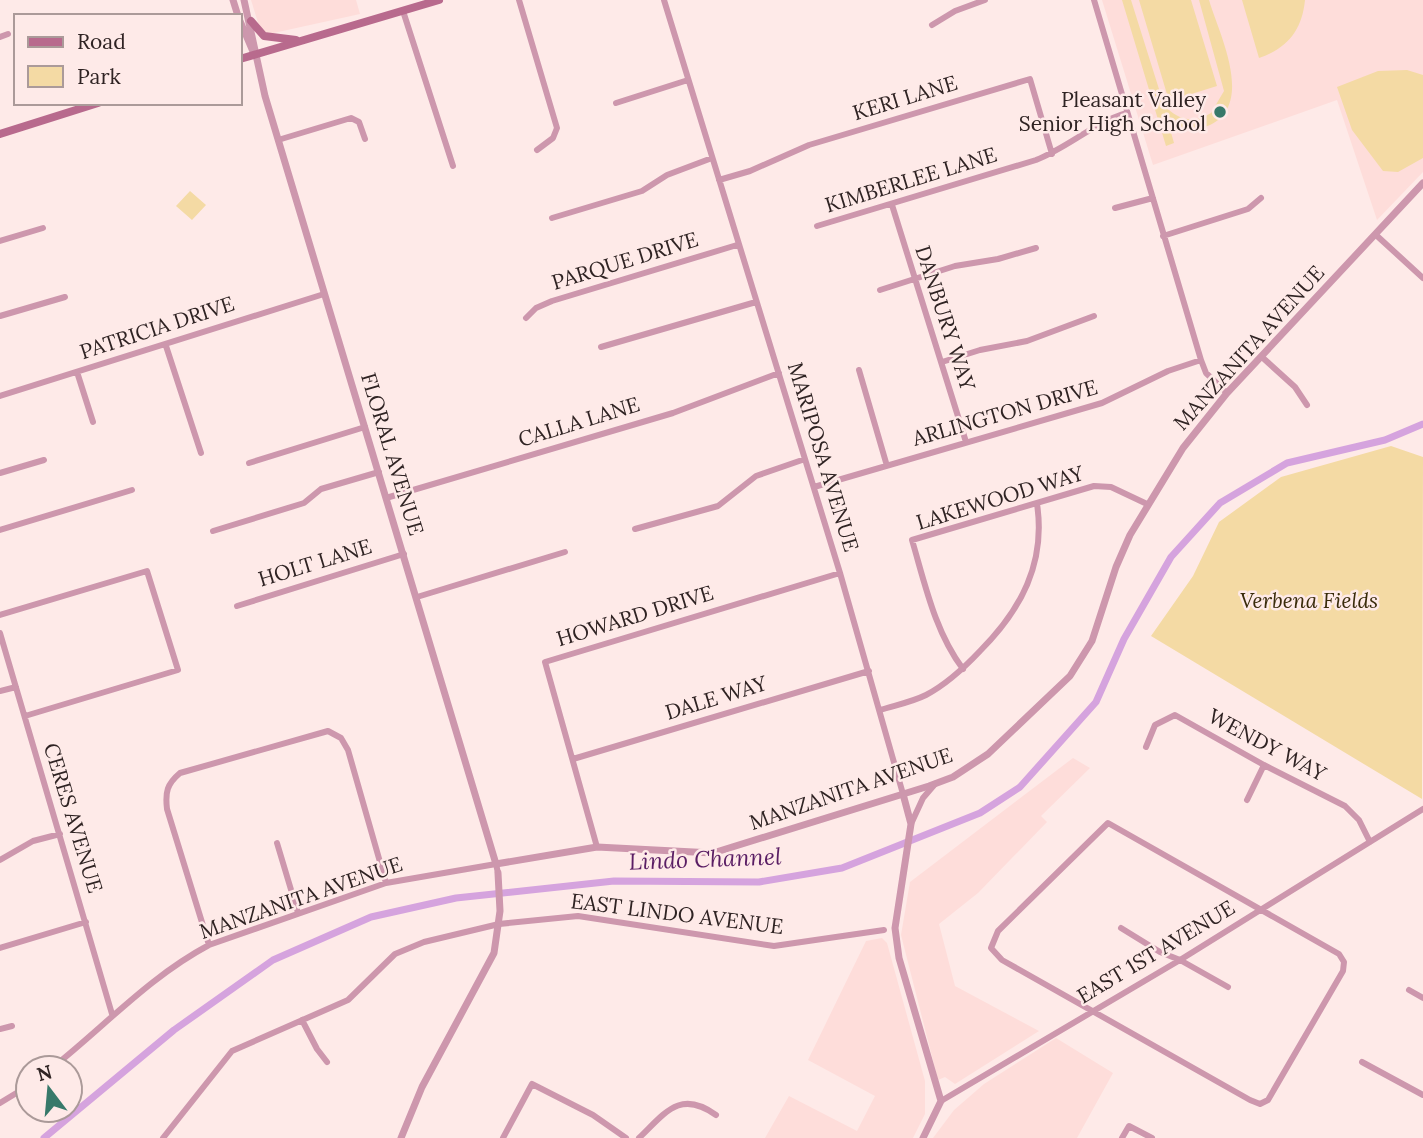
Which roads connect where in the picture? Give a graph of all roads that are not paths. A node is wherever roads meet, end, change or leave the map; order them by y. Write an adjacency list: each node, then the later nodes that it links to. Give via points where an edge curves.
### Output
1 (244, 0): 8 (street, FLORAL AVENUE)
2 (439, 0): 7 (main road)
3 (519, 0): 21 (street, via 556,128 553,138)
4 (664, 0): 14 (street, MARIPOSA AVENUE)
5 (985, 0): 9 (street)
6 (1094, 0): 17 (street)
7 (403, 11): 11 (main road); 24 (street)
8 (251, 21): 11 (main road, via 264,36); 12 (street, FLORAL AVENUE)
9 (932, 25)
10 (242, 26): 12 (street, FLORAL AVENUE)
11 (303, 40): 12 (main road)
12 (254, 55): 13 (main road); 20 (street, FLORAL AVENUE)
13 (242, 59)
14 (688, 80): 15 (street); 23 (street, MARIPOSA AVENUE)
15 (616, 103)
16 (93, 105): 18 (main road)
17 (1127, 113): 22 (street, KIMBERLEE LANE, via 1096,125); 27 (street)
18 (0, 134)
19 (365, 139): 20 (street, via 359,122 346,118)
20 (278, 140): 42 (street, FLORAL AVENUE)
21 (537, 150)
22 (1052, 154): 25 (street, KERI LANE, via 1030,79 809,145); 29 (street, KIMBERLEE LANE)
23 (712, 158): 25 (street, MARIPOSA AVENUE); 31 (street, via 667,175 642,191)
24 (453, 166)
25 (719, 180): 37 (street, MARIPOSA AVENUE)
26 (1423, 184): 34 (street, MANZANITA AVENUE)
27 (1153, 198): 30 (street); 35 (street)
28 (1261, 198): 35 (street, via 1248,209)
29 (892, 205): 32 (street, KIMBERLEE LANE); 40 (street, DANBURY WAY)
30 (1115, 208)
31 (552, 218)
32 (817, 226)
33 (43, 228): 36 (street)
34 (1376, 235): 39 (street); 50 (street, MANZANITA AVENUE)
35 (1163, 236): 51 (street)
36 (0, 241)
37 (737, 245): 44 (street, MARIPOSA AVENUE); 47 (street, PARQUE DRIVE, via 552,301)
38 (1036, 248): 40 (street)
39 (1423, 278)
40 (914, 279): 41 (street); 52 (street, DANBURY WAY)
41 (880, 290)
42 (324, 294): 48 (street, PATRICIA DRIVE); 60 (street, FLORAL AVENUE)
43 (65, 297): 45 (street)
44 (756, 302): 49 (street); 55 (street, MARIPOSA AVENUE)
45 (0, 316)
46 (1094, 316): 52 (street, via 1027,341)
47 (526, 318)
48 (166, 346): 54 (street, PATRICIA DRIVE); 62 (street)
49 (601, 347)
50 (1263, 358): 56 (street, MANZANITA AVENUE); 58 (street, via 1295,387)
51 (1201, 360): 56 (street, via 1206,373); 61 (street, ARLINGTON DRIVE, via 1102,403)
52 (942, 362): 61 (street, DANBURY WAY)
53 (859, 370): 66 (street)
54 (77, 372): 57 (street, PATRICIA DRIVE); 59 (street)
55 (779, 373): 63 (street, MARIPOSA AVENUE); 71 (street, CALLA LANE, via 684,409)
56 (1227, 393): 73 (street, MANZANITA AVENUE, via 1183,448)
57 (0, 396)
58 (1307, 405)
59 (93, 422)
60 (365, 427): 65 (street); 67 (street, FLORAL AVENUE)
61 (966, 442): 66 (street, ARLINGTON DRIVE)
62 (201, 453)
63 (805, 459): 69 (street, MARIPOSA AVENUE); 74 (street, via 756,476 718,506)
64 (44, 460): 68 (street)
65 (249, 463)
66 (887, 466): 69 (street, ARLINGTON DRIVE)
67 (379, 472): 71 (street, FLORAL AVENUE); 76 (street, via 321,489 304,503)
68 (0, 473)
69 (814, 487): 79 (street, MARIPOSA AVENUE)
70 (132, 490): 75 (street)
71 (386, 498): 78 (street, FLORAL AVENUE)
72 (1037, 503): 73 (street, LAKEWOOD WAY, via 1094,486 1111,487); 84 (street, via 1039,544 1029,585 1003,628); 84 (street, LAKEWOOD WAY, via 912,540 950,653)
73 (1147, 504): 93 (street, MANZANITA AVENUE, via 1116,567 1091,641 1070,676 988,754)
74 (635, 529)
75 (0, 530)
76 (213, 530)
77 (565, 552): 80 (street)
78 (404, 554): 80 (street, FLORAL AVENUE); 81 (street, HOLT LANE)
79 (840, 573): 85 (street, MARIPOSA AVENUE); 91 (street, HOWARD DRIVE, via 545,662)
80 (417, 597): 103 (street, FLORAL AVENUE)
81 (237, 606)
82 (0, 615): 89 (street, via 148,571 177,670)
83 (0, 633): 86 (street, CERES AVENUE)
84 (963, 669): 88 (street, via 925,695)
85 (869, 671): 88 (street, MARIPOSA AVENUE); 91 (street, DALE WAY)
86 (16, 687): 87 (street); 89 (street, CERES AVENUE)
87 (0, 691)
88 (880, 710): 94 (street, MARIPOSA AVENUE)
89 (25, 716): 98 (street, CERES AVENUE)
90 (1146, 747): 92 (street, WENDY WAY, via 1155,725 1175,715)
91 (573, 759): 101 (street, HOWARD DRIVE)
92 (1264, 765): 95 (street); 99 (street, WENDY WAY, via 1345,806 1359,820)
93 (936, 783): 94 (street, MANZANITA AVENUE); 97 (street)
94 (903, 794): 97 (street, MARIPOSA AVENUE); 101 (street, MANZANITA AVENUE, via 713,852)
95 (1247, 800)
96 (1423, 809): 99 (street, EAST 1ST AVENUE)
97 (911, 824): 127 (street, MARIPOSA AVENUE, via 895,928 899,958)
98 (60, 834): 102 (street, via 33,841); 108 (street, CERES AVENUE)
99 (1370, 842): 106 (street, EAST 1ST AVENUE)
100 (277, 843): 107 (street)
101 (597, 847): 103 (street, MANZANITA AVENUE)
102 (0, 860)
103 (496, 864): 104 (street); 105 (street, MANZANITA AVENUE)
104 (498, 873): 109 (street)
105 (386, 883): 107 (street, MANZANITA AVENUE); 112 (street, via 348,750 341,738 328,731 180,773 169,782 167,809)
106 (1258, 910): 114 (street, EAST 1ST AVENUE); 118 (street, via 1331,948 1344,962 1268,1100 1260,1104 1250,1100); 118 (street, via 1108,823 998,931 991,948 1002,960)
107 (298, 913): 112 (street, MANZANITA AVENUE)
108 (86, 922): 113 (street); 119 (street, CERES AVENUE)
109 (499, 924): 111 (street, EAST LINDO AVENUE, via 578,916 774,946); 120 (street, EAST LINDO AVENUE, via 406,947 384,963 356,995); 130 (street, via 486,971 422,1087)
110 (1121, 928): 114 (street)
111 (884, 930)
112 (209, 945): 119 (street, MANZANITA AVENUE, via 176,964)
113 (0, 948)
114 (1180, 960): 115 (street); 118 (street, EAST 1ST AVENUE)
115 (1228, 987)
116 (1409, 990): 117 (street)
117 (1423, 998)
118 (1093, 1011): 127 (street, EAST 1ST AVENUE)
119 (112, 1014): 123 (street, MANZANITA AVENUE)
120 (302, 1020): 124 (street); 129 (street, EAST LINDO AVENUE, via 232,1051)
121 (12, 1026): 122 (street)
122 (0, 1029)
123 (68, 1054)
124 (327, 1062)
125 (1362, 1062): 126 (street)
126 (1423, 1095)
127 (941, 1101): 134 (street)
128 (716, 1115): 133 (street, via 693,1103 677,1105)
129 (163, 1138)
130 (401, 1138)
131 (503, 1138): 132 (street, via 532,1084 593,1115)
132 (625, 1138)
133 (639, 1138)
134 (923, 1138)
135 (1122, 1138): 136 (street, via 1129,1126)
136 (1152, 1138)

